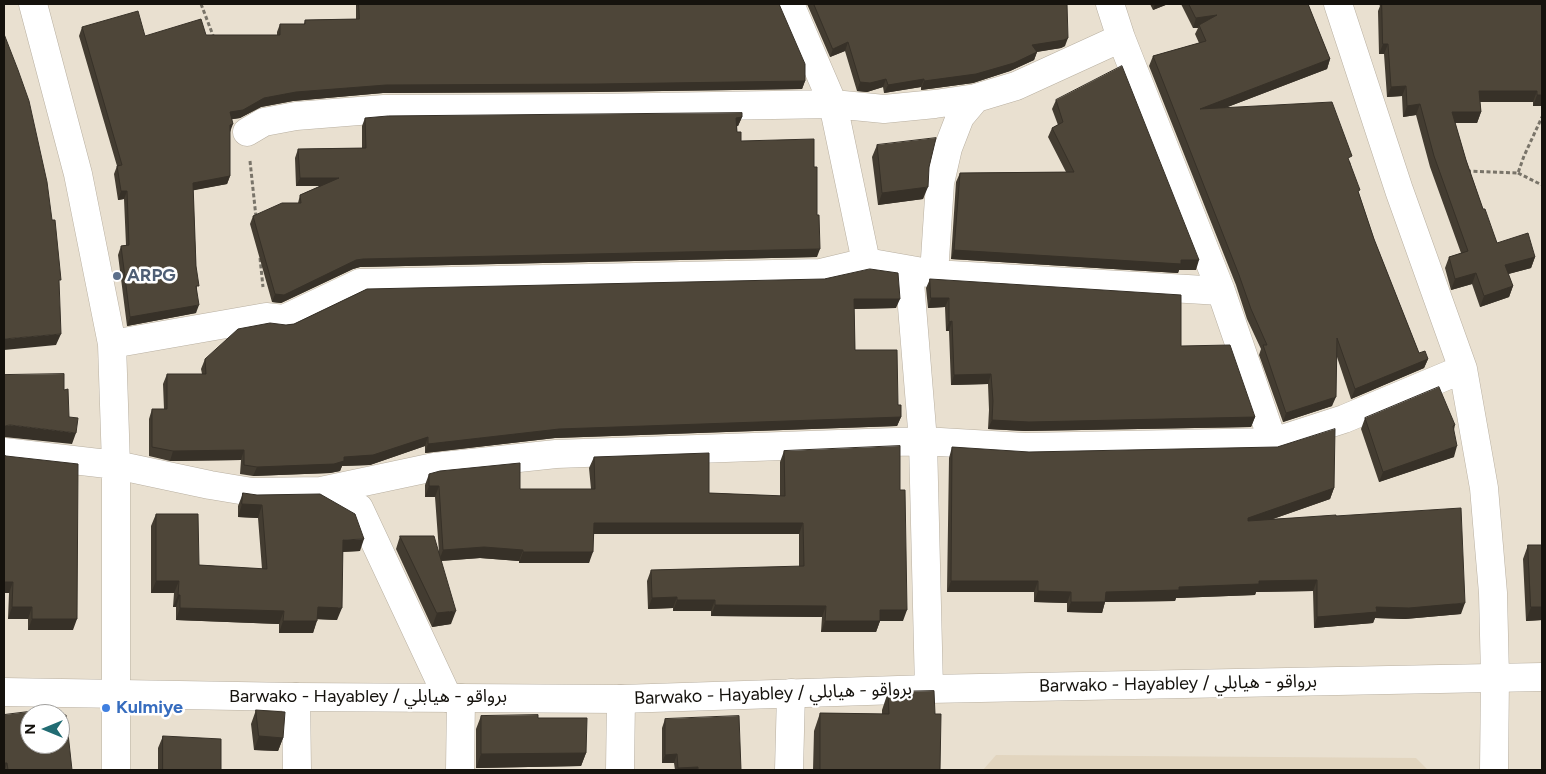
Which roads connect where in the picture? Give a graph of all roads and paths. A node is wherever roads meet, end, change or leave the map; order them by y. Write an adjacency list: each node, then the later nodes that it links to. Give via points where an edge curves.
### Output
1 (33, 4): 18 (street, via 78,174)
2 (201, 4): 7 (path)
3 (790, 4): 9 (street)
4 (1110, 4): 6 (street)
5 (1338, 4): 19 (street, via 1399,190)
6 (1120, 38): 8 (street, via 1016,86); 17 (street)
7 (214, 40)
8 (976, 98): 9 (street, via 884,109); 16 (street, via 960,117 948,148)
9 (833, 104): 11 (street, via 384,109 296,116 264,122); 15 (street)
10 (1542, 117): 12 (path)
11 (247, 132)
12 (1518, 173): 13 (path, via 1469,171); 14 (path)
13 (1460, 174)
14 (1542, 185)
15 (866, 262): 16 (street); 18 (street, via 820,273 360,283 284,320 266,317)
16 (921, 272): 17 (street); 20 (street)
17 (1222, 291): 21 (street)
18 (112, 344): 23 (street)
19 (1463, 369): 21 (street, via 1344,418); 25 (street, via 1484,488 1493,593)
20 (923, 441): 21 (street, via 1025,446); 24 (street, via 556,454 434,467); 27 (street)
21 (1273, 442)
22 (4, 452): 23 (street)
23 (116, 465): 24 (street, via 252,492); 29 (street)
24 (321, 491): 32 (street, via 359,508)
25 (1495, 677): 26 (street, Barwako - Hayabley / برواقو - هيابلي); 27 (street, Barwako - Hayabley / برواقو - هيابلي); 39 (street)
26 (1542, 677)
27 (928, 689): 30 (street, Barwako - Hayabley / برواقو - هيابلي)
28 (4, 692): 29 (street, Barwako - Hayabley / برواقو - هيابلي)
29 (115, 693): 31 (street, Barwako - Hayabley / برواقو - هيابلي); 34 (street)
30 (791, 693): 33 (street, Barwako - Hayabley / برواقو - هيابلي); 38 (street)
31 (296, 697): 32 (street, Barwako - Hayabley / برواقو - هيابلي); 35 (street)
32 (455, 698): 33 (street, Barwako - Hayabley / برواقو - هيابلي); 36 (street)
33 (621, 699): 37 (street)
34 (116, 770)
35 (296, 770)
36 (460, 770)
37 (620, 770)
38 (789, 770)
39 (1494, 770)

